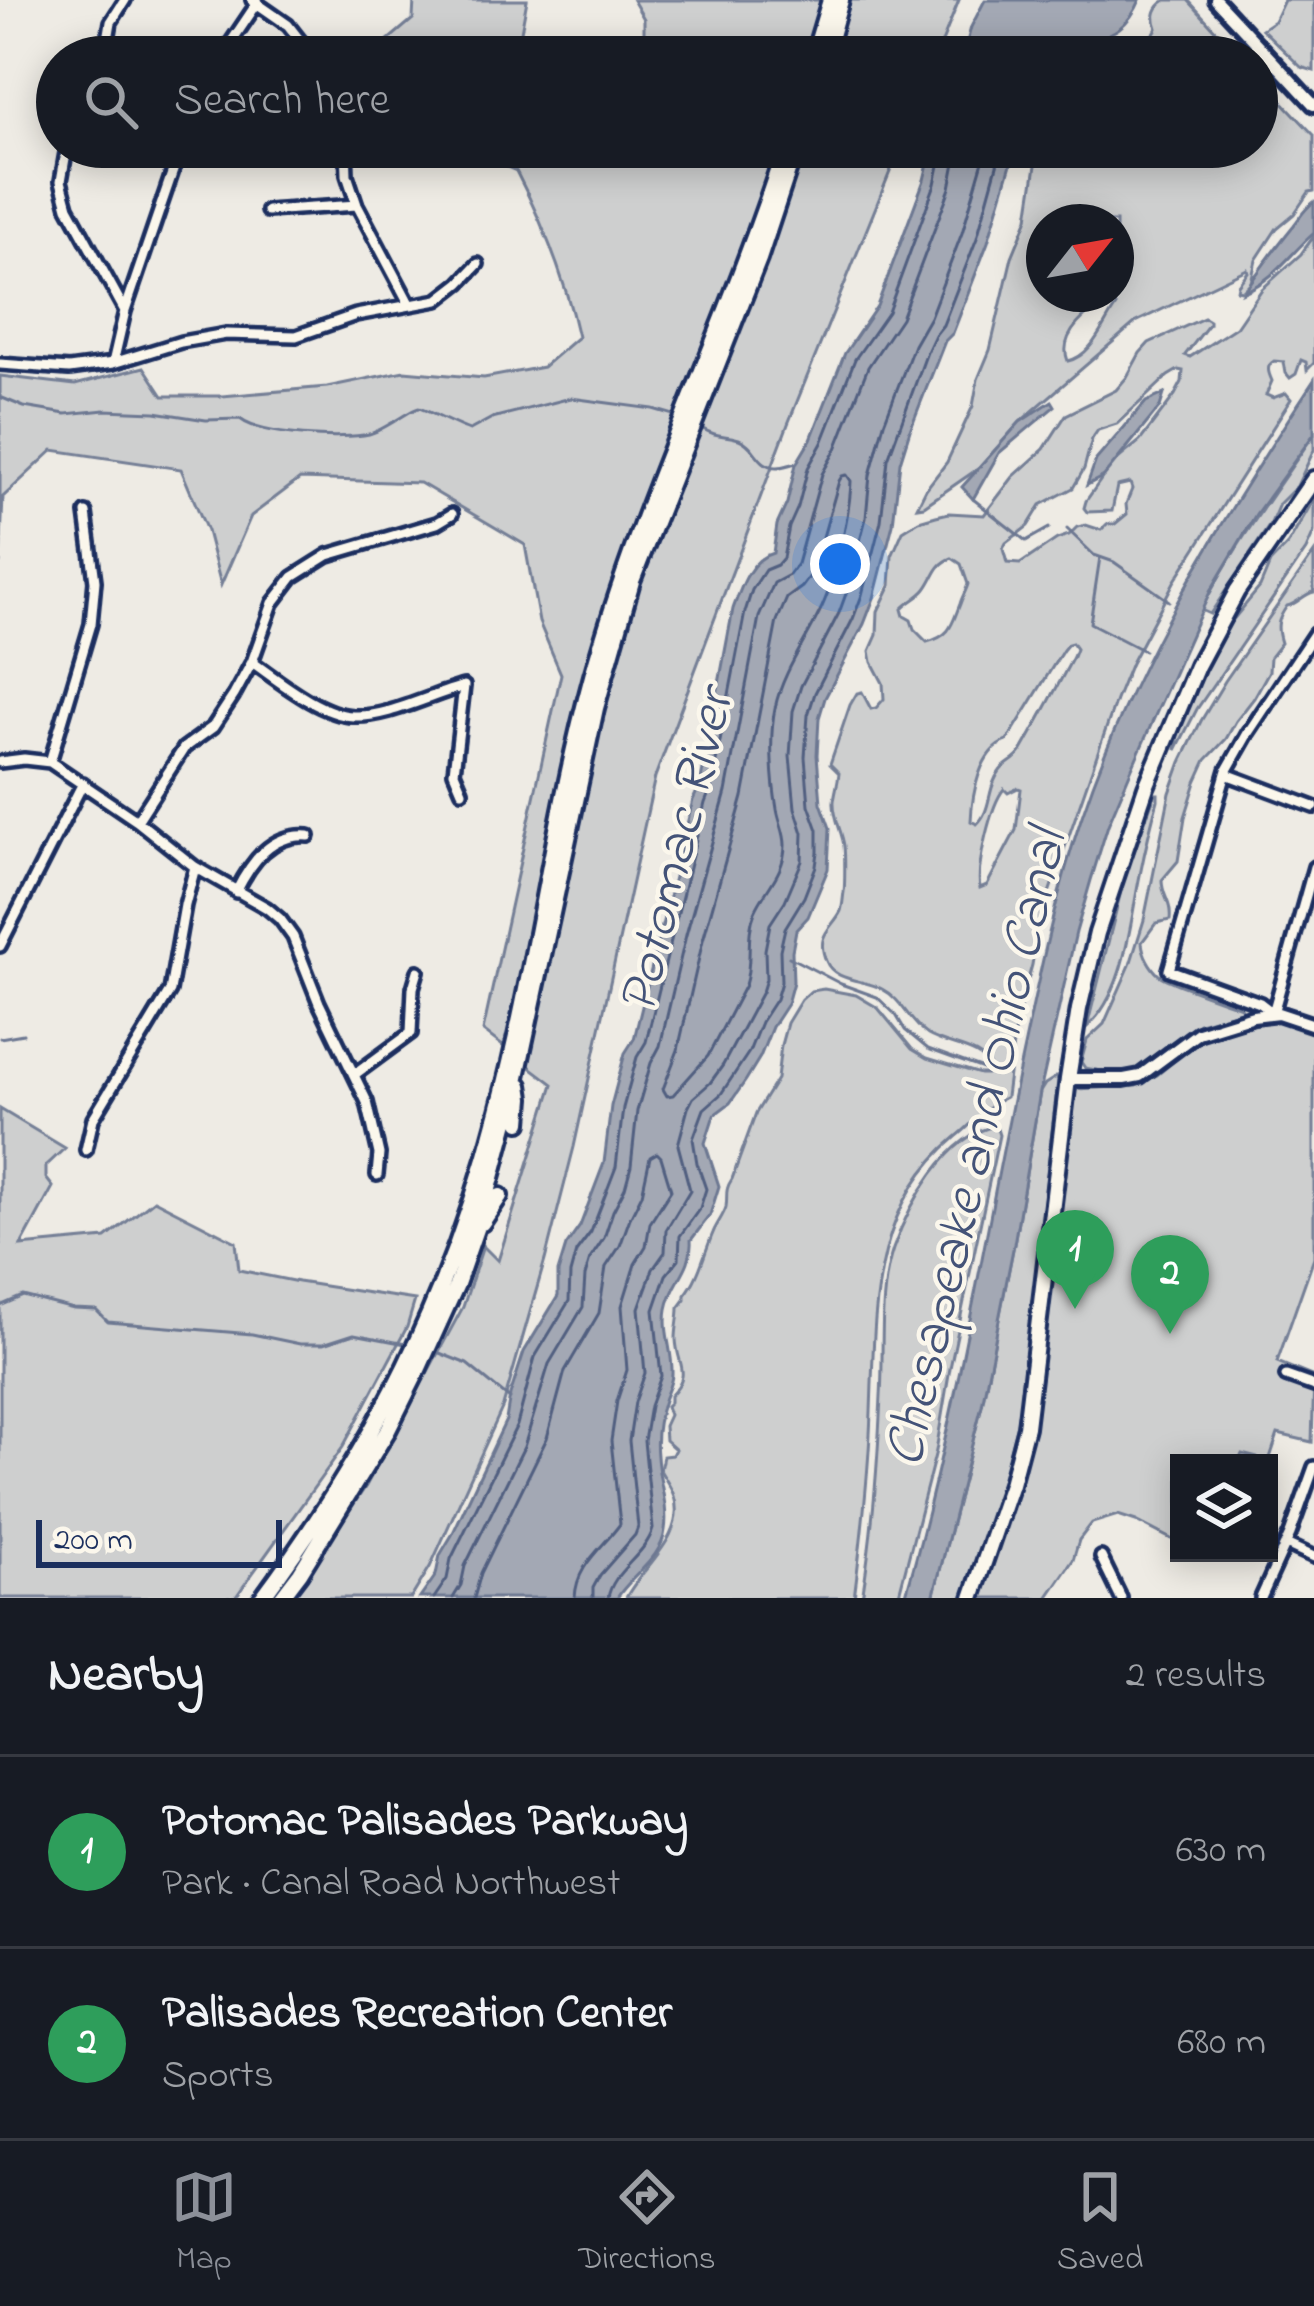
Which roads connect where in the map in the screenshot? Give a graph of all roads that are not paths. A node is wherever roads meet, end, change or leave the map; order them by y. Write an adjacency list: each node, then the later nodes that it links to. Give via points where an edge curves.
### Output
1 (125, 0): 6 (street)
2 (830, 0): 9 (highway)
3 (841, 0): 10 (highway)
4 (1216, 0): 11 (main road)
5 (256, 1): 7 (street); 8 (street)
6 (109, 36)
7 (234, 36)
8 (297, 36)
9 (819, 36)
10 (831, 36)
11 (1250, 36)
12 (1278, 66): 13 (main road)
13 (1314, 105)
14 (64, 168): 23 (street, via 68,207)
15 (174, 168): 23 (street)
16 (347, 168): 19 (street)
17 (777, 168): 24 (highway)
18 (789, 168): 24 (highway)
19 (357, 205): 20 (street); 22 (street)
20 (267, 211)
21 (478, 264): 22 (street, via 438,300)
22 (410, 305): 25 (street, via 296,336 226,334)
23 (125, 311): 25 (street)
24 (717, 346): 28 (highway)
25 (113, 363): 26 (street)
26 (0, 364)
27 (1314, 479): 50 (highway, via 1223,615 1172,721 1097,933)
28 (658, 494): 48 (highway, via 596,708); 56 (highway, via 619,582 591,682 498,1112)
29 (86, 513): 34 (street, via 91,624)
30 (452, 514): 32 (street, via 303,569 272,604)
31 (1314, 634): 35 (street)
32 (252, 662): 37 (street, via 350,717 464,686 454,772); 39 (street, via 213,727 184,748)
33 (0, 762): 34 (street)
34 (50, 762): 36 (street)
35 (1226, 774): 38 (street); 46 (street, via 1169,970)
36 (83, 783): 39 (street); 44 (street)
37 (462, 791)
38 (1314, 807)
39 (137, 821): 42 (street)
40 (309, 836): 43 (street, via 265,850)
41 (1314, 866): 46 (street)
42 (195, 867): 43 (street); 52 (street, via 170,992 93,1118)
43 (236, 892): 49 (street, via 267,908 293,937)
44 (0, 946)
45 (418, 971): 49 (street, via 411,1033)
46 (1273, 1012): 47 (main road); 50 (main road, via 1204,1030 1140,1076)
47 (1314, 1024)
48 (518, 1072): 51 (highway); 55 (highway)
49 (354, 1075): 53 (street, via 379,1154)
50 (1069, 1079): 66 (highway, via 1030,1408)
51 (520, 1122)
52 (86, 1150)
53 (377, 1175)
54 (500, 1196): 55 (highway)
55 (475, 1232): 56 (highway)
56 (451, 1281): 59 (highway)
57 (1286, 1376): 58 (street)
58 (1314, 1386)
59 (382, 1426): 64 (highway); 65 (highway)
60 (1314, 1467): 61 (street)
61 (1286, 1544): 63 (street); 68 (street)
62 (1101, 1557): 67 (street)
63 (1314, 1557)
64 (262, 1598)
65 (281, 1598)
66 (972, 1598)
67 (1121, 1598)
68 (1261, 1598)

